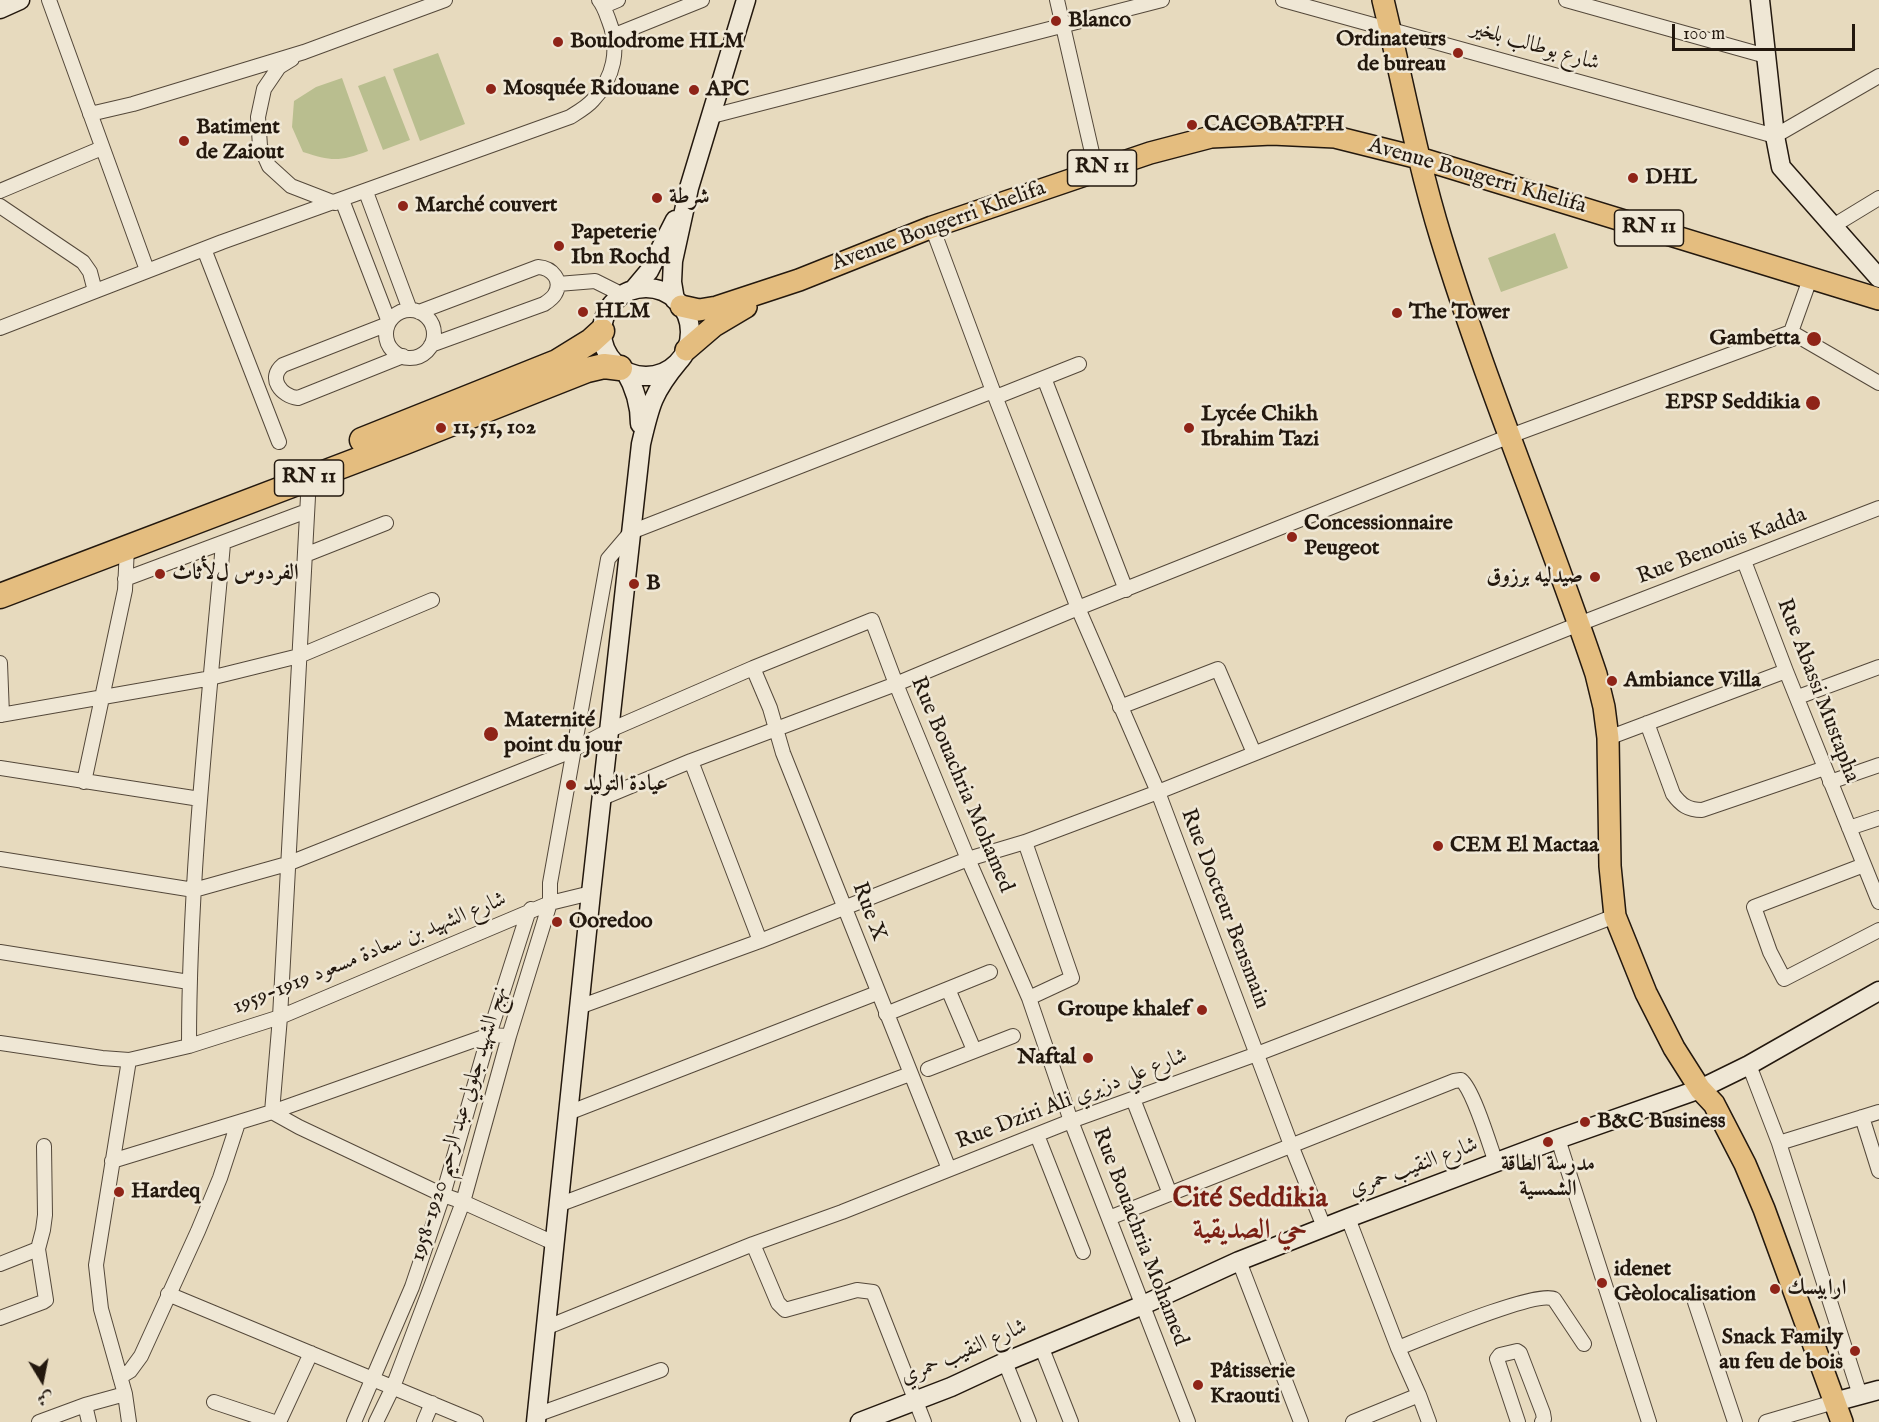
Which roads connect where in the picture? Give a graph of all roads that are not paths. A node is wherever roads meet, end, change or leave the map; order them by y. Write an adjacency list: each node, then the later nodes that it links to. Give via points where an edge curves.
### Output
1 (20, 0): 14 (street)
2 (49, 0): 21 (street)
3 (445, 0): 18 (street)
4 (618, 0): 13 (street)
5 (702, 0): 17 (street)
6 (746, 0): 22 (street)
7 (1057, 0): 15 (street)
8 (1162, 0): 15 (street)
9 (1283, 0): 16 (street, شارع بوطالب بلخير)
10 (1383, 0): 16 (main road)
11 (1566, 0): 19 (street)
12 (1760, 0): 19 (street)
13 (601, 3): 17 (street)
14 (0, 9)
15 (1063, 26): 22 (street); 26 (street)
16 (1390, 29): 23 (street, شارع بوطالب بلخير); 25 (main road)
17 (615, 35): 29 (street, via 610,74 594,100 570,117)
18 (304, 52): 21 (street); 31 (street, via 279,67 264,89 258,117 260,146 269,166 291,186)
19 (1766, 56): 23 (street)
20 (1879, 76): 23 (street)
21 (90, 114): 24 (street)
22 (712, 116): 27 (street)
23 (1775, 136): 33 (street, via 1780,166)
24 (102, 148): 28 (street); 36 (street)
25 (1419, 158): 26 (main road, Avenue Bougerri Khelifa / RN 11, via 1335,137 1272,134 1211,138); 38 (main road, Avenue Bougerri Khelifa / RN 11); 58 (main road, via 1457,286)
26 (1096, 170): 34 (main road, Avenue Bougerri Khelifa / RN 11)
27 (689, 188): 42 (street, via 655,261); 44 (street, via 673,261 672,282)
28 (0, 191)
29 (366, 192): 31 (street); 45 (street)
30 (1879, 198): 33 (street)
31 (339, 201): 35 (street); 46 (street)
32 (0, 206): 41 (street, via 83,262)
33 (1833, 226): 37 (street)
34 (932, 227): 39 (main road, Avenue Bougerri Khelifa / RN 11); 57 (street, Rue Docteur Bensmain)
35 (204, 249): 36 (street); 59 (street)
36 (147, 270): 41 (street)
37 (1879, 278)
38 (1810, 279): 43 (main road, Avenue Bougerri Khelifa / RN 11); 49 (street)
39 (799, 280): 44 (main road, Avenue Bougerri Khelifa / RN 11, via 707,309 692,309); 51 (main road, Avenue Bougerri Khelifa / RN 11, via 726,318)
40 (558, 284): 42 (street, via 595,281); 45 (street, via 547,267 538,267); 50 (street, via 555,295 543,304)
41 (95, 291): 47 (street)
42 (628, 292): 44 (street, via 651,289); 48 (street, via 608,310)
43 (1879, 299)
44 (678, 303): 51 (street, via 689,327)
45 (415, 311): 46 (street, via 398,313); 50 (street, via 431,322)
46 (389, 323): 52 (street, via 386,331 390,347); 52 (street, via 283,365 277,370 277,384 290,397 298,398)
47 (0, 328)
48 (602, 331): 54 (street, via 608,354); 71 (highway, RN 11, via 562,360 529,374)
49 (1791, 332): 56 (street); 58 (street)
50 (431, 345): 52 (street, via 420,355)
51 (682, 355): 54 (street, via 660,374 636,375); 60 (street, via 655,394)
52 (403, 356)
53 (1079, 364): 55 (street)
54 (622, 370): 60 (street, via 639,406); 61 (highway, RN 11, via 604,366 587,370)
55 (1044, 378): 57 (street); 72 (street)
56 (1879, 383)
57 (994, 394): 65 (street); 75 (street, Rue Docteur Bensmain)
58 (1510, 436): 72 (street); 76 (main road)
59 (279, 442)
60 (641, 444): 65 (street)
61 (309, 478): 63 (street); 67 (highway, RN 11)
62 (1879, 508): 69 (street, Rue Benouis Kadda)
63 (307, 512): 66 (street); 68 (street)
64 (386, 523): 68 (street)
65 (631, 532): 90 (street); 92 (street, via 608,560)
66 (223, 544): 70 (street); 82 (street)
67 (127, 547): 70 (street); 73 (highway, RN 11)
68 (304, 555): 77 (street)
69 (1744, 561): 76 (street, Rue Benouis Kadda); 81 (street, Rue Abassi Mustapha)
70 (125, 579): 85 (street)
71 (0, 582)
72 (1126, 590): 75 (street)
73 (0, 596)
74 (432, 600): 77 (street)
75 (1078, 608): 83 (street); 86 (street, Rue Docteur Bensmain)
76 (1579, 624): 91 (main road, via 1596,674); 93 (street, Rue Benouis Kadda)
77 (299, 656): 82 (street); 108 (street)
78 (0, 663): 87 (street)
79 (1879, 667): 84 (street)
80 (753, 668): 83 (street, Rue Bouachria Mohamed, via 872,620); 89 (street, Rue X); 90 (street)
81 (1786, 671): 84 (street, Rue Abassi Mustapha); 88 (street)
82 (211, 677): 85 (street); 102 (street)
83 (896, 684): 89 (street); 107 (street, Rue Bouachria Mohamed)
84 (1798, 697): 97 (street, Rue Abassi Mustapha)
85 (101, 698): 87 (street); 98 (street)
86 (1120, 707): 93 (street, via 1218,669); 100 (street, Rue Docteur Bensmain)
87 (1, 715)
88 (1647, 723): 91 (street); 97 (street, via 1673,794 1680,804 1694,810)
89 (776, 729): 94 (street); 115 (street, Rue X)
90 (609, 730): 92 (street); 101 (street)
91 (1608, 738): 117 (main road, via 1610,866)
92 (575, 749): 108 (street); 110 (street)
93 (1254, 753): 100 (street, Rue Benouis Kadda)
94 (691, 761): 101 (street); 119 (street)
95 (1879, 765): 99 (street)
96 (0, 768): 98 (street)
97 (1825, 768): 99 (street, Rue Abassi Mustapha)
98 (84, 782): 102 (street)
99 (1830, 782): 104 (street, Rue Abassi Mustapha)
100 (1158, 792): 105 (street, Rue Benouis Kadda); 136 (street, Rue Docteur Bensmain)
101 (602, 798): 112 (street)
102 (200, 799): 111 (street)
103 (1879, 818): 104 (street)
104 (1849, 828): 109 (street, Rue Abassi Mustapha)
105 (1025, 842): 107 (street, Rue Benouis Kadda); 126 (street, Rue Bouachria Mohamed, via 1072,978)
106 (0, 859): 111 (street)
107 (968, 859): 115 (street, Rue Benouis Kadda); 126 (street, Rue Bouachria Mohamed)
108 (287, 864): 111 (street); 129 (street)
109 (1864, 865): 113 (street, Rue Abassi Mustapha); 118 (street, via 1754,908 1784,980)
110 (550, 883): 114 (street, نهج الشهيد جلولي عبد الرحيم 1920-1958); 116 (street)
111 (194, 890): 122 (street)
112 (591, 893): 114 (street, شارع الشهيد بن سعادة مسعود 1919-1959); 127 (street)
113 (1879, 902)
114 (550, 903): 116 (street, شارع الشهيد بن سعادة مسعود 1919-1959); 131 (street, نهج الشهيد جلولي عبد الرحيم 1920-1958)
115 (844, 909): 119 (street, Rue Benouis Kadda); 125 (street, Rue X)
116 (528, 913): 129 (street, شارع الشهيد بن سعادة مسعود 1919-1959); 130 (street, نهج الشهيد جلولي عبد الرحيم 1920-1958)
117 (1615, 916): 136 (street, Rue Dziri Ali شارع علي دزيري); 141 (main road, via 1646,993)
118 (1879, 930)
119 (760, 941): 127 (street, Rue Benouis Kadda)
120 (0, 952): 122 (street)
121 (990, 972): 123 (street)
122 (189, 982): 134 (street)
123 (948, 989): 128 (street); 135 (street)
124 (1879, 991): 138 (street, شارع النقيب حمري)
125 (878, 993): 128 (street, Rue X); 145 (street)
126 (1029, 998): 147 (street, Rue Bouachria Mohamed)
127 (579, 1007): 145 (street)
128 (886, 1014): 140 (street, Rue X)
129 (280, 1017): 134 (street, شارع الشهيد بن سعادة مسعود 1919-1959); 143 (street)
130 (489, 1035): 131 (street); 143 (street); 159 (street, نهج الشهيد جلولي عبد الرحيم 1920-1958)
131 (509, 1036): 160 (street, نهج الشهيد جلولي عبد الرحيم 1920-1958)
132 (1013, 1036): 135 (street)
133 (0, 1043): 137 (street, شارع الشهيد بن سعادة مسعود 1919-1959)
134 (189, 1046): 137 (street, شارع الشهيد بن سعادة مسعود 1919-1959)
135 (974, 1050): 139 (street)
136 (1257, 1054): 142 (street, Rue Dziri Ali شارع علي دزيري); 152 (street, Rue Docteur Bensmain)
137 (129, 1060): 154 (street)
138 (1749, 1065): 141 (street, شارع النقيب حمري); 151 (street)
139 (928, 1069)
140 (910, 1074): 156 (street, Rue X); 161 (street)
141 (1700, 1089): 150 (street, شارع النقيب حمري); 193 (main road, via 1714,1104 1745,1164)
142 (1133, 1099): 147 (street, Rue Dziri Ali شارع علي دزيري); 158 (street)
143 (272, 1112): 148 (street); 159 (street)
144 (1879, 1112): 146 (street)
145 (568, 1113): 161 (street)
146 (1862, 1117): 151 (street); 157 (street)
147 (1071, 1121): 149 (street, Rue Dziri Ali شارع علي دزيري); 162 (street, Rue Bouachria Mohamed)
148 (238, 1123): 154 (street); 173 (street, via 220,1178)
149 (1037, 1135): 156 (street, Rue Dziri Ali شارع علي دزيري); 168 (street)
150 (1558, 1139): 155 (street, شارع النقيب حمري); 216 (street)
151 (1779, 1143): 190 (street)
152 (1291, 1145): 155 (street, via 1461,1080); 158 (street); 164 (street, Rue Docteur Bensmain)
153 (44, 1146): 167 (street, via 45,1215)
154 (112, 1161): 184 (street, via 96,1266 101,1309)
155 (1496, 1163): 163 (street, شارع النقيب حمري)
156 (949, 1169): 166 (street, Rue Dziri Ali شارع علي دزيري)
157 (1879, 1171)
158 (1170, 1194): 162 (street)
159 (443, 1196): 160 (street); 171 (street, نهج الشهيد جلولي عبد الرحيم 1920-1958)
160 (463, 1202): 165 (street); 172 (street, نهج الشهيد جلولي عبد الرحيم 1920-1958)
161 (558, 1205): 165 (street)
162 (1109, 1218): 175 (street, Rue Bouachria Mohamed)
163 (1348, 1218): 164 (street, شارع النقيب حمري); 180 (street)
164 (1324, 1227): 169 (street, شارع النقيب حمري)
165 (554, 1243): 177 (street)
166 (753, 1244): 177 (street, Rue Dziri Ali شارع علي دزيري); 191 (street, via 778,1303 785,1310 858,1290 873,1292)
167 (38, 1249): 170 (street); 176 (street, via 46,1300)
168 (1083, 1252)
169 (1239, 1261): 175 (street, شارع النقيب حمري); 211 (street)
170 (0, 1264)
171 (412, 1287): 172 (street); 185 (street, نهج الشهيد جلولي عبد الرحيم 1920-1958)
172 (430, 1291): 186 (street, نهج الشهيد جلولي عبد الرحيم 1920-1958)
173 (168, 1294): 181 (street); 184 (street, via 141,1356)
174 (1695, 1302): 217 (street)
175 (1143, 1305): 179 (street, شارع النقيب حمري); 210 (street, Rue Bouachria Mohamed)
176 (0, 1318)
177 (545, 1328): 196 (street)
178 (1584, 1344): 180 (street, via 1554,1299 1547,1297)
179 (1041, 1346): 182 (street, شارع النقيب حمري); 209 (street)
180 (1398, 1348): 189 (street)
181 (311, 1353): 185 (street); 201 (street)
182 (1005, 1362): 191 (street, شارع النقيب حمري); 208 (street)
183 (661, 1370): 196 (street)
184 (120, 1377): 188 (street)
185 (374, 1380): 186 (street); 202 (street, نهج الشهيد جلولي عبد الرحيم 1920-1958)
186 (393, 1387): 194 (street); 203 (street, نهج الشهيد جلولي عبد الرحيم 1920-1958)
187 (1879, 1390): 190 (street)
188 (125, 1394): 195 (street); 199 (street)
189 (1419, 1395): 212 (street); 213 (street)
190 (1860, 1395): 193 (street)
191 (915, 1400): 206 (street, شارع النقيب حمري); 207 (street)
192 (214, 1402): 200 (street)
193 (1834, 1402): 218 (street); 219 (main road)
194 (432, 1403): 204 (street); 205 (street)
195 (85, 1405): 197 (street); 198 (street)
196 (536, 1419)
197 (39, 1422)
198 (89, 1422)
199 (129, 1422)
200 (274, 1422)
201 (279, 1422)
202 (354, 1422)
203 (376, 1422)
204 (424, 1422)
205 (474, 1422)
206 (860, 1422)
207 (924, 1422)
208 (1029, 1422)
209 (1071, 1422)
210 (1188, 1422)
211 (1300, 1422)
212 (1353, 1422)
213 (1429, 1422)
214 (1518, 1422): 215 (street, via 1497,1359 1517,1351 1544,1415)
215 (1542, 1422)
216 (1649, 1422)
217 (1735, 1422)
218 (1766, 1422)
219 (1842, 1422)

